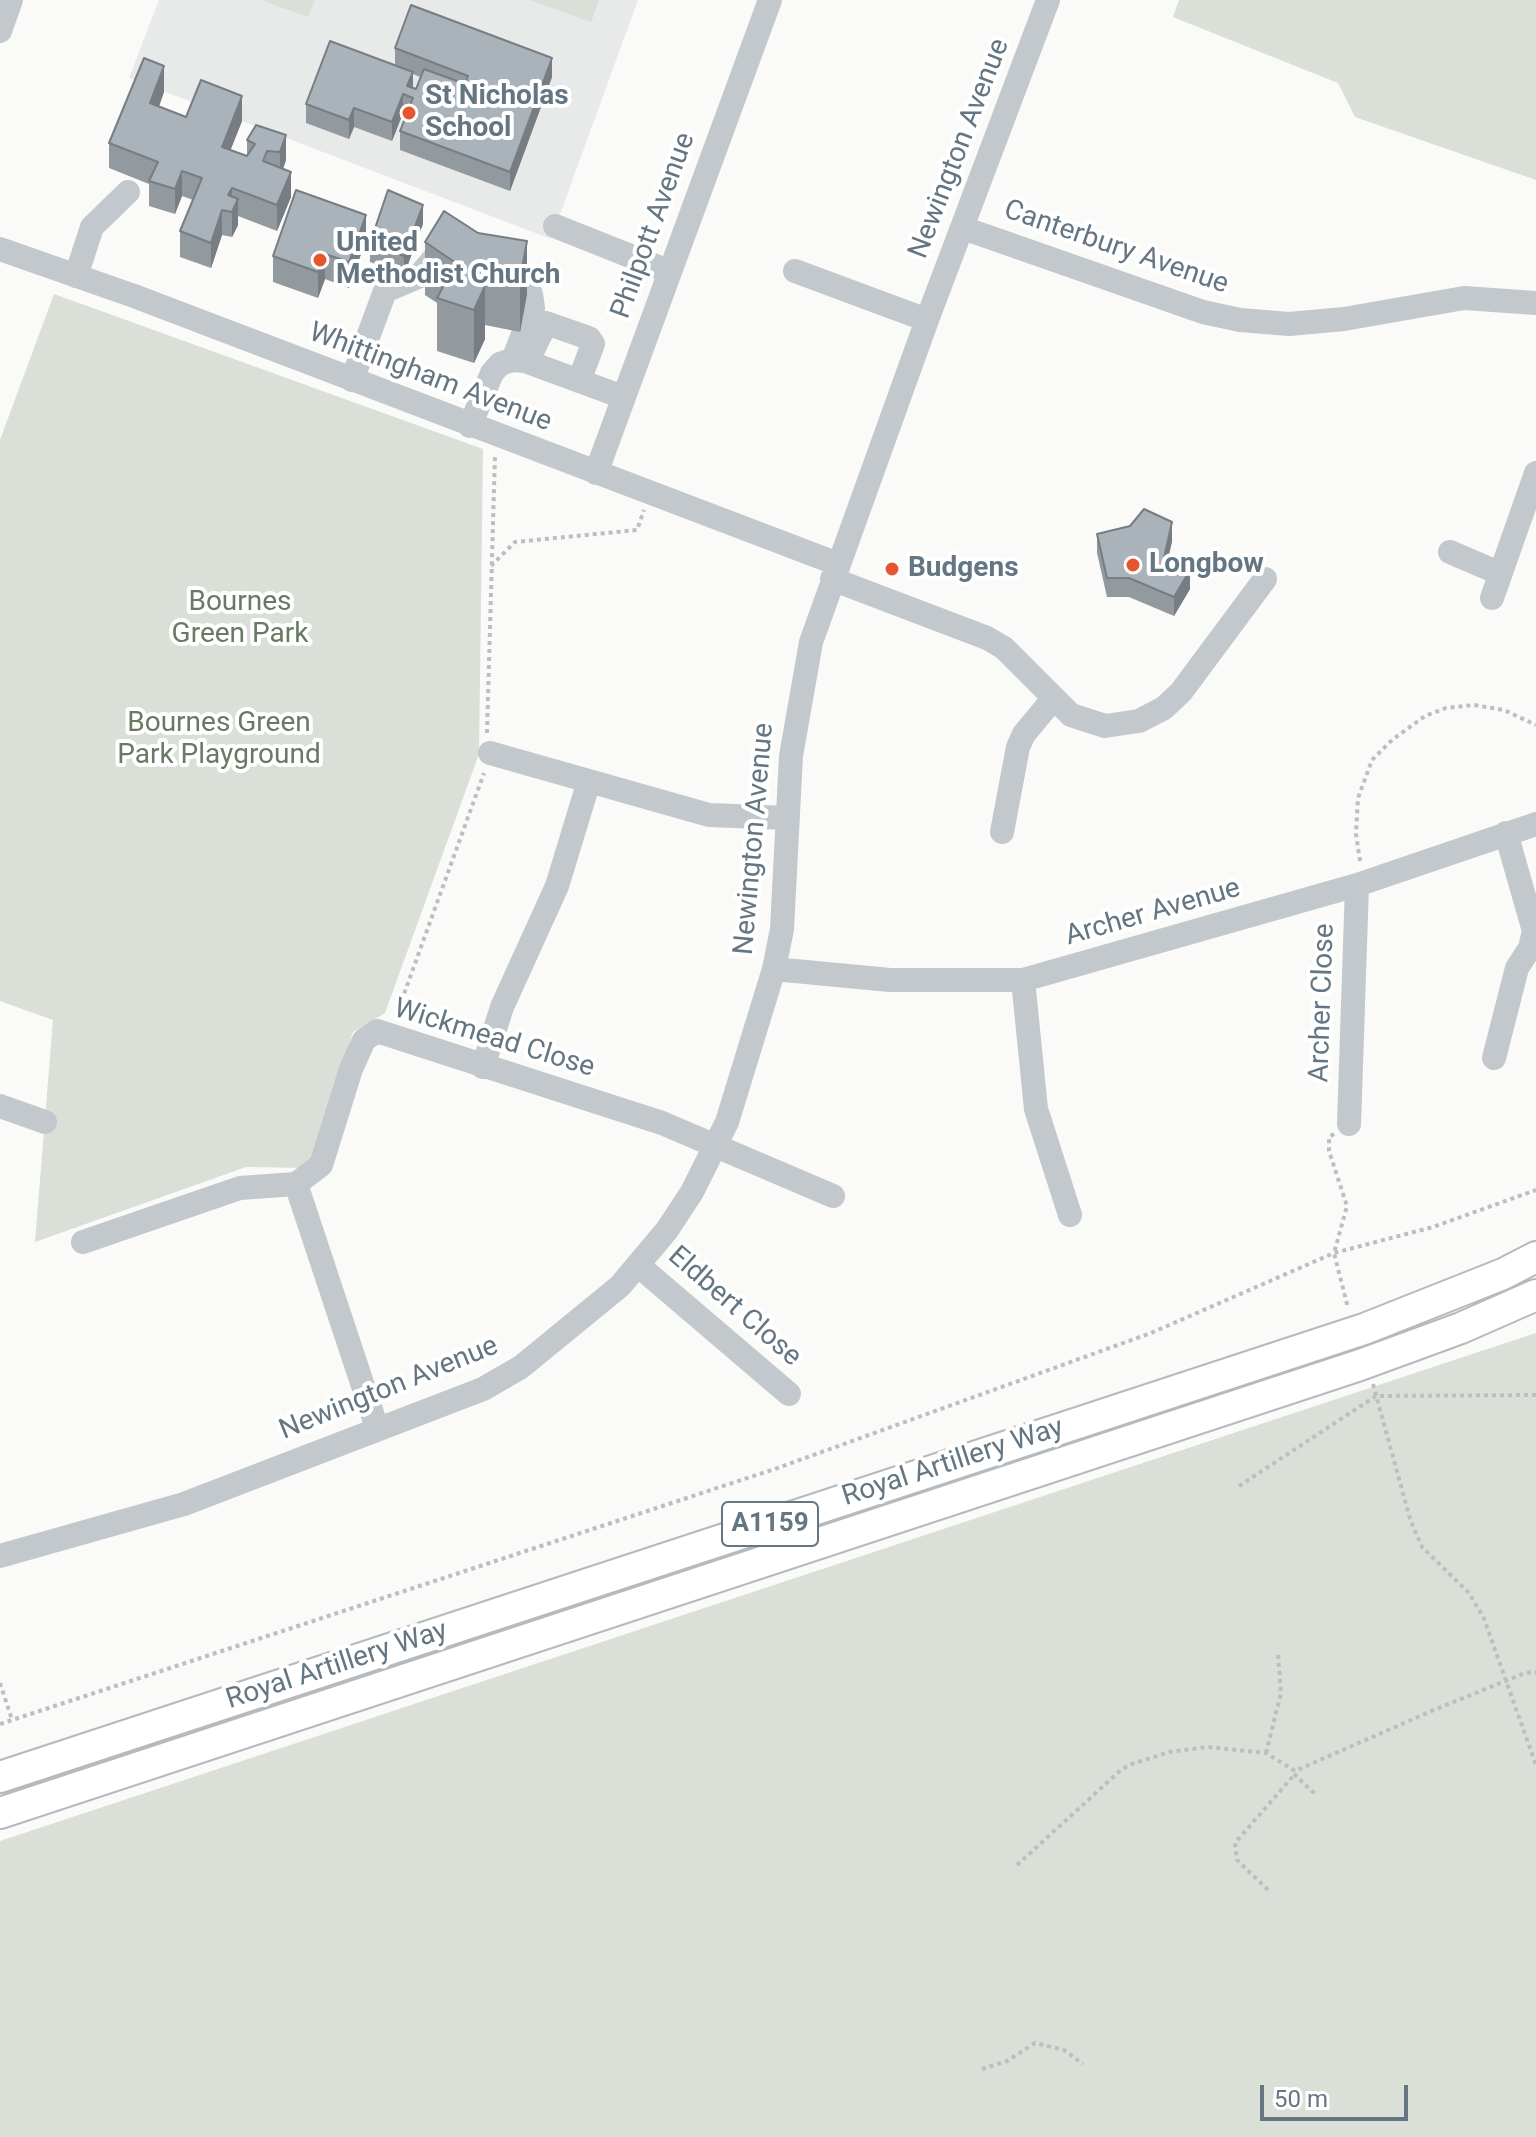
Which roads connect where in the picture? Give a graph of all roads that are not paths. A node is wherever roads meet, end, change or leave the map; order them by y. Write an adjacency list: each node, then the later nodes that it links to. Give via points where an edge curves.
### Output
1 (770, 0): 7 (street, Philpott Avenue)
2 (1048, 0): 5 (street, Newington Avenue)
3 (128, 192): 9 (street, via 92,227)
4 (555, 226): 7 (street)
5 (963, 228): 10 (street, Canterbury Avenue, via 1203,312 1240,320 1289,324 1344,319 1464,298); 11 (street, Newington Avenue)
6 (0, 249): 9 (street, Whittingham Avenue)
7 (668, 271): 15 (street, Philpott Avenue)
8 (795, 271): 11 (street)
9 (76, 276): 13 (street, Whittingham Avenue)
10 (1536, 303)
11 (927, 320): 20 (street, Newington Avenue)
12 (520, 361): 13 (street, via 533,308 531,294 518,284 471,276 436,256 418,277 385,291); 14 (street); 14 (street, via 542,326 550,323 592,341); 16 (street, via 500,364 492,373)
13 (352, 380): 16 (street, Whittingham Avenue)
14 (579, 381): 15 (street)
15 (623, 397): 17 (street, Philpott Avenue)
16 (470, 426): 17 (street, Whittingham Avenue)
17 (596, 473): 20 (street, Whittingham Avenue)
18 (1536, 473): 21 (street)
19 (1450, 552): 21 (street)
20 (835, 571): 24 (street, Whittingham Avenue, via 987,638 1004,648); 27 (street, Newington Avenue, via 799,696)
21 (1499, 573): 23 (street)
22 (1265, 579): 24 (street, Whittingham Avenue, via 1181,692 1153,715 1105,726 1071,715)
23 (1492, 598)
24 (1053, 699): 29 (street, via 1018,747)
25 (490, 753): 26 (street)
26 (589, 781): 27 (street, via 709,815); 35 (street, via 557,886 502,1007)
27 (787, 818): 32 (street, Newington Avenue, via 782,929)
28 (1536, 824): 30 (street, Archer Avenue)
29 (1002, 832)
30 (1506, 833): 31 (street, Archer Avenue); 34 (street, via 1534,931 1517,968)
31 (1362, 883): 33 (street, Archer Avenue); 38 (street, Archer Close)
32 (774, 969): 33 (street, Archer Avenue, via 890,980); 39 (street, Newington Avenue)
33 (1023, 980): 42 (street, via 1032,1092)
34 (1494, 1058)
35 (483, 1067): 39 (street, Wickmead Close); 40 (street, Wickmead Close, via 377,1031 364,1040 351,1069 321,1165)
36 (0, 1106): 37 (street)
37 (45, 1122)
38 (1349, 1124)
39 (718, 1145): 41 (street, Wickmead Close); 45 (street, Newington Avenue)
40 (296, 1184): 43 (street, via 240,1188); 48 (street)
41 (833, 1196)
42 (1070, 1215)
43 (83, 1242)
44 (1536, 1257): 50 (main road, Royal Artillery Way / A1159, via 1364,1329)
45 (639, 1266): 47 (street, Eldbert Close); 48 (street, Newington Avenue, via 564,1334 511,1373 483,1389)
46 (1536, 1295): 51 (main road, Royal Artillery Way / A1159, via 1360,1365)
47 (789, 1394)
48 (377, 1428): 49 (street, Newington Avenue, via 184,1504)
49 (0, 1556)
50 (0, 1777)
51 (0, 1813)

